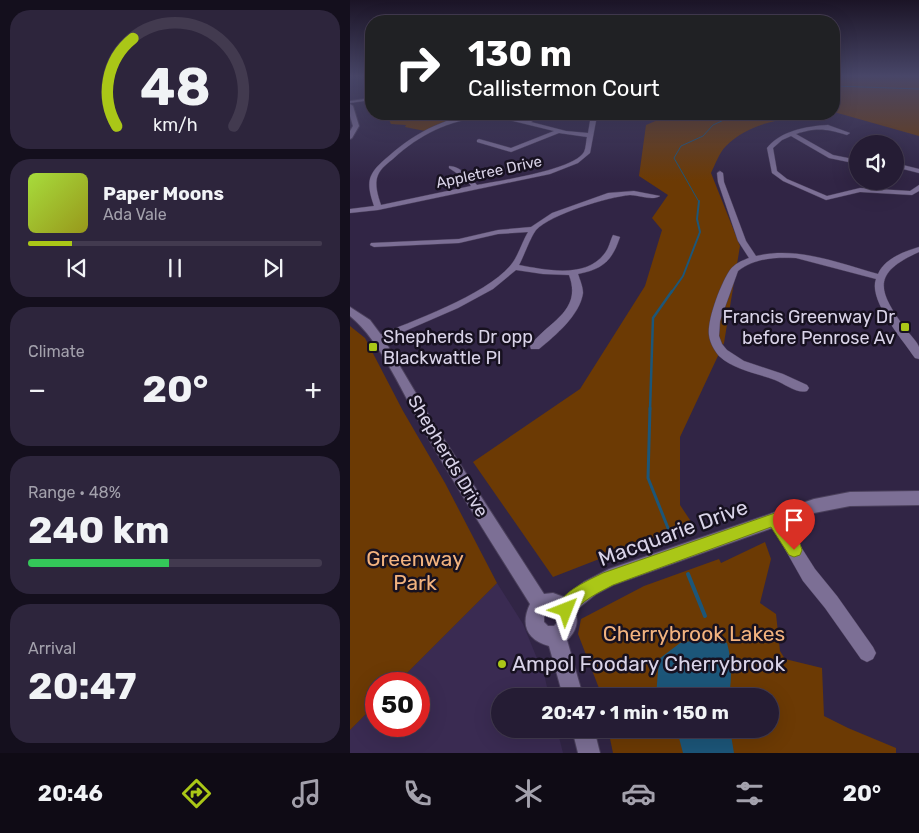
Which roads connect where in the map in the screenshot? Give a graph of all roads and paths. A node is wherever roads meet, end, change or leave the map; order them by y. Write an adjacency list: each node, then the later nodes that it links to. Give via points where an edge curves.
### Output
1 (351, 111): 7 (main road)
2 (459, 120): 22 (street, via 421,134 379,169 373,177 372,186)
3 (514, 120): 6 (street)
4 (531, 120): 6 (street)
5 (594, 120): 10 (street, Appletree Drive)
6 (526, 123): 8 (street)
7 (353, 126): 12 (main road)
8 (557, 132): 10 (street); 13 (street, via 511,150)
9 (847, 133): 11 (street, via 826,127)
10 (590, 134): 20 (street, Appletree Drive, via 587,152 567,166)
11 (792, 134): 14 (street, via 827,156); 19 (street, via 777,140 770,148 774,172 824,198 860,190 912,192)
12 (350, 137)
13 (479, 141)
14 (849, 161)
15 (919, 161): 17 (street)
16 (451, 167): 20 (street)
17 (916, 170)
18 (720, 173): 28 (street, via 742,241)
19 (919, 187)
20 (476, 188): 22 (street, Appletree Drive)
21 (656, 196): 24 (street, via 634,193 611,195 555,215)
22 (378, 208): 23 (street, Appletree Drive)
23 (350, 211)
24 (533, 229): 26 (street, via 498,232 459,242); 29 (street)
25 (616, 236): 30 (street, via 610,255 602,262)
26 (374, 245)
27 (919, 249): 31 (street, via 895,258)
28 (754, 259): 31 (street, via 796,255); 36 (street, via 734,270 714,326 714,337 719,348 743,365)
29 (514, 267): 30 (street, via 552,274); 33 (street, via 470,298)
30 (573, 273): 34 (street, via 578,287 577,297 554,332)
31 (880, 277): 35 (street, via 879,293 883,303)
32 (350, 310): 33 (main road, Shepherds Drive)
33 (378, 339): 39 (main road, Shepherds Drive, via 431,431)
34 (535, 346)
35 (919, 355)
36 (804, 388)
37 (918, 501): 38 (main road, Macquarie Drive, via 850,499)
38 (775, 519): 40 (main road, Macquarie Drive, via 609,578); 42 (street, via 809,575)
39 (541, 606): 40 (main road, via 556,601); 41 (main road, via 535,616 536,628 544,636)
40 (565, 607): 41 (main road, via 567,620)
41 (556, 635): 43 (main road)
42 (867, 653)
43 (571, 688)
44 (585, 738): 45 (main road)
45 (589, 753)

